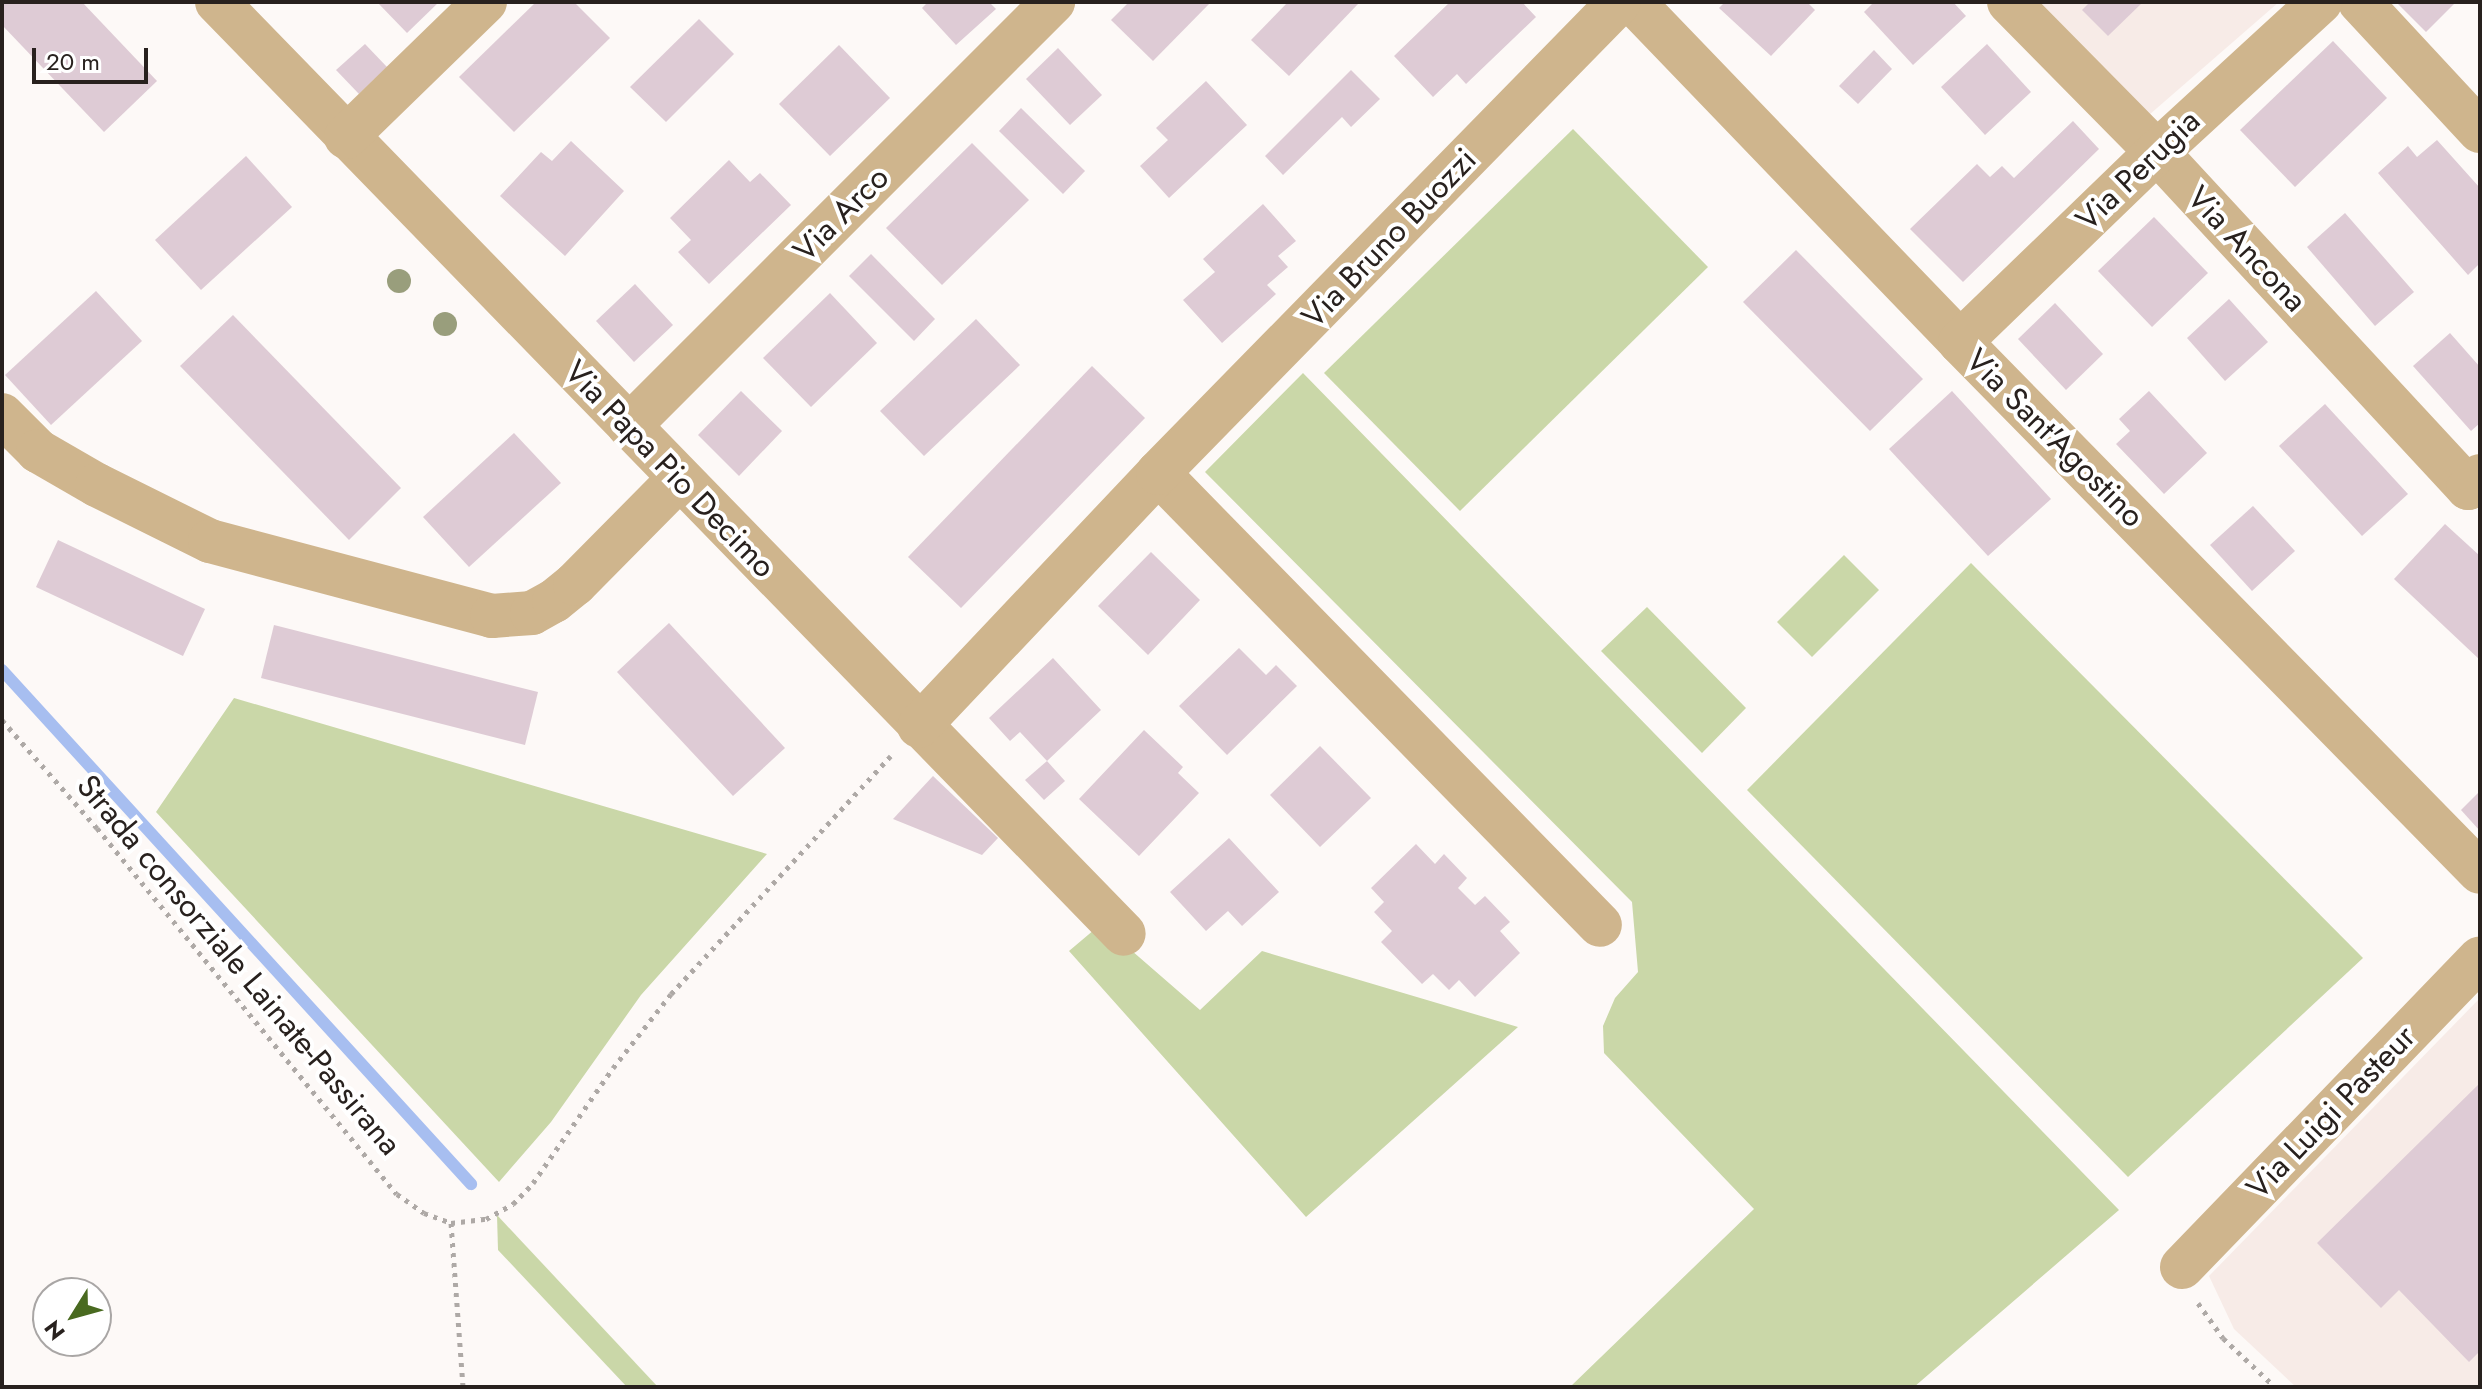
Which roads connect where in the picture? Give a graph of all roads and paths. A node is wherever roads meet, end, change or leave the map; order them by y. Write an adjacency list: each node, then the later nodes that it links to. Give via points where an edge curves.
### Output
1 (217, 2): 10 (street, Via Papa Pio Decimo)
2 (485, 2): 10 (street)
3 (1053, 2): 14 (street, Via Arco)
4 (1619, 2): 15 (street, Via Bruno Buozzi)
5 (1633, 2): 12 (street, Via Sant'Agostino)
6 (2009, 2): 11 (street, Via Ancona)
7 (2320, 2): 11 (street, Via Perugia)
8 (2360, 2): 9 (street)
9 (2480, 131)
10 (346, 137): 14 (street, Via Papa Pio Decimo)
11 (2157, 152): 12 (street, Via Perugia); 16 (street, Via Ancona, via 2468,488)
12 (1960, 342): 20 (street, Via Sant'Agostino)
13 (2, 415): 17 (street, via 38,451 210,541 492,616 532,613 554,601)
14 (629, 426): 17 (street, Via Papa Pio Decimo)
15 (1158, 473): 19 (street, Via Bruno Buozzi); 21 (street)
16 (2480, 476)
17 (679, 479): 19 (street, Via Papa Pio Decimo)
18 (2, 720): 24 (path, Strada consorziale Lainate-Passirana, via 397,1194)
19 (919, 726): 22 (street, Via Papa Pio Decimo); 24 (path, via 671,994 533,1183 513,1204 486,1219)
20 (2480, 872)
21 (1600, 925)
22 (1124, 934)
23 (2480, 958): 25 (street, Via Luigi Pasteur)
24 (451, 1223): 26 (path)
25 (2182, 1267): 27 (path, via 2206,1318)
26 (463, 1387)
27 (2275, 1387)

